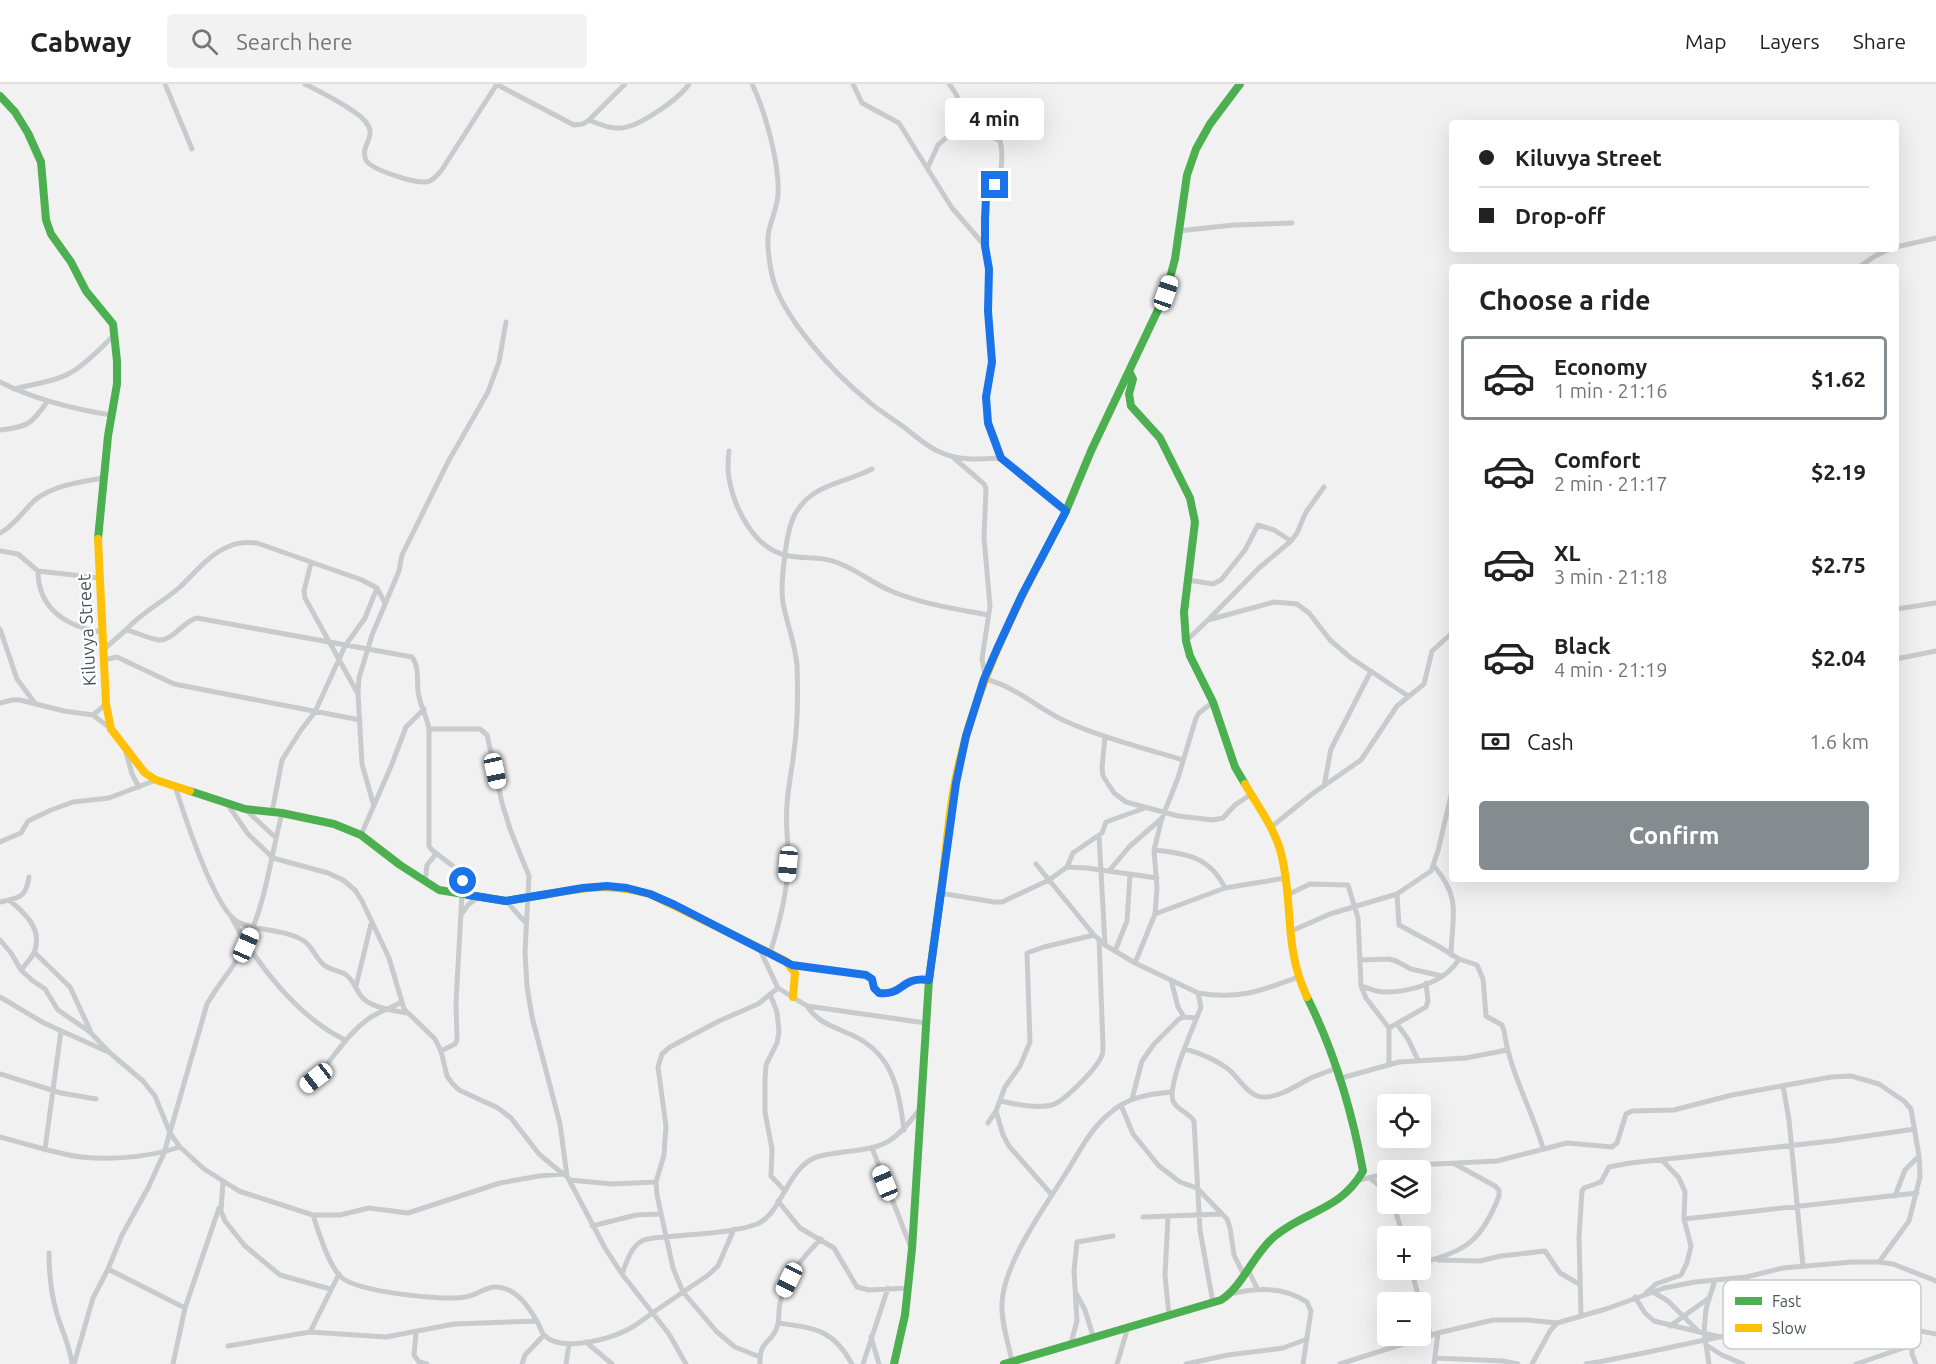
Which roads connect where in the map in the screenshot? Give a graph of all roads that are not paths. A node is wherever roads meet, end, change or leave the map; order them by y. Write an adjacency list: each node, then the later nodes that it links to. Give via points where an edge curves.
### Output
1 (165, 84): 13 (street)
2 (305, 84): 3 (street, via 363,118 370,127 365,158 370,166 427,182 441,171)
3 (497, 84): 12 (street, via 569,123)
4 (625, 84): 12 (street)
5 (689, 84): 12 (street, via 666,106 626,127)
6 (752, 84): 31 (street, via 767,128 777,179 768,250 776,292 785,309 825,359 868,401 920,441)
7 (853, 84): 14 (street, via 866,107 899,123)
8 (949, 84): 11 (street, via 957,94)
9 (1240, 84): 16 (street, via 1196,150 1187,175)
10 (0, 96): 23 (street, Kiluvya Street, via 15,112 39,156 51,234 86,291 113,324)
11 (962, 115): 14 (street, via 938,145); 18 (street, via 996,137 1002,147 998,181 986,198)
12 (589, 120)
13 (192, 149)
14 (928, 168): 18 (street, via 952,208)
15 (1292, 224): 16 (street)
16 (1178, 231): 24 (street, via 1166,293)
17 (1936, 238): 19 (street)
18 (985, 246): 32 (street, via 992,362 986,410)
19 (1899, 246)
20 (1884, 252): 21 (street)
21 (1863, 264)
22 (506, 322): 46 (street, via 499,362 488,392 403,552)
23 (114, 335): 26 (street, via 71,373); 28 (street, Kiluvya Street, via 117,384)
24 (1130, 373): 36 (street); 44 (street, via 1131,406 1160,438 1190,498 1195,522)
25 (0, 382): 26 (street)
26 (14, 389): 27 (street)
27 (47, 402): 28 (street); 29 (street, via 30,424)
28 (111, 415): 34 (street, Kiluvya Street)
29 (0, 430)
30 (729, 451): 40 (street, via 729,482 744,520 763,544)
31 (954, 457): 32 (street); 49 (street, via 986,488 984,558 990,594)
32 (1001, 458): 36 (street)
33 (872, 469): 40 (street, via 814,491 795,515)
34 (103, 478): 37 (street, via 44,494); 43 (street, Kiluvya Street, via 97,547)
35 (1324, 487): 38 (street)
36 (1066, 511): 65 (street)
37 (0, 533)
38 (1291, 541): 44 (street, via 1258,525 1245,550 1221,580 1213,584); 50 (street, via 1258,568)
39 (0, 551): 42 (street, via 18,554)
40 (786, 555): 49 (street, via 829,559 890,591); 138 (street, via 783,602 796,663 795,750 786,807 786,886)
41 (311, 562): 45 (street); 52 (street, via 257,543 228,546 198,568 180,588 139,615); 56 (street, via 304,595)
42 (38, 571): 43 (street); 53 (street, via 39,588 53,610 80,627)
43 (100, 578): 53 (street, Kiluvya Street)
44 (1188, 580): 55 (street)
45 (377, 588): 46 (street); 57 (street, via 365,618)
46 (385, 603): 59 (street)
47 (1936, 603): 48 (street)
48 (1899, 609)
49 (988, 615): 65 (street, via 982,659)
50 (1208, 620): 55 (street); 64 (street, via 1274,602 1297,604 1330,640)
51 (0, 629): 70 (street, via 17,679)
52 (126, 630): 56 (street, via 162,640 197,618); 58 (street)
53 (102, 632): 58 (street, Kiluvya Street)
54 (1449, 637): 67 (street, via 1432,651 1424,684)
55 (1186, 641): 68 (street)
56 (329, 642): 57 (street); 62 (street)
57 (345, 646): 59 (street); 62 (street)
58 (104, 649): 63 (street, Kiluvya Street)
59 (367, 649): 66 (street); 72 (street, via 415,659)
60 (1936, 651): 61 (street)
61 (1899, 658)
62 (340, 659): 66 (street); 73 (street)
63 (104, 660): 71 (street, Kiluvya Street); 73 (street, via 117,657 174,684)
64 (1371, 671): 67 (street); 83 (street, via 1331,749)
65 (985, 677): 78 (street, via 1060,718); 114 (street, via 956,783)
66 (358, 693): 75 (street)
67 (1408, 696): 83 (street, via 1361,760)
68 (1213, 702): 80 (street, via 1196,718); 85 (street, via 1235,767)
69 (0, 703): 70 (street)
70 (35, 703): 74 (street)
71 (106, 704): 74 (street); 76 (street, Kiluvya Street)
72 (423, 709): 77 (street); 88 (street, via 406,727)
73 (315, 712): 75 (street); 91 (street, via 282,760)
74 (93, 715): 76 (street)
75 (360, 720): 88 (street, via 362,764)
76 (111, 729): 79 (street, Kiluvya Street)
77 (429, 729): 100 (street, via 429,840); 119 (street, via 474,728 487,735 507,820 529,876)
78 (1105, 737): 80 (street); 89 (street, via 1103,776 1120,798)
79 (124, 745): 81 (street, Kiluvya Street, via 145,773); 84 (street)
80 (1183, 760): 93 (street)
81 (156, 780): 82 (street, Kiluvya Street); 84 (street)
82 (175, 786): 86 (street, Kiluvya Street); 126 (street, via 206,872)
83 (1324, 786): 94 (street)
84 (139, 787): 98 (street, via 109,798 73,802 51,810 28,821 21,833)
85 (1250, 795): 93 (street, via 1218,819); 94 (street)
86 (226, 802): 90 (street, Kiluvya Street); 101 (street, via 248,834)
87 (1449, 804): 103 (street)
88 (374, 806): 95 (street)
89 (1145, 808): 93 (street); 96 (street, via 1106,822)
90 (245, 809): 91 (street, Kiluvya Street); 97 (street)
91 (272, 812): 92 (street, Kiluvya Street)
92 (282, 813): 95 (street, Kiluvya Street, via 334,824); 97 (street)
93 (1163, 815): 99 (street); 106 (street)
94 (1270, 828): 110 (street, via 1281,852)
95 (361, 835): 112 (street, Kiluvya Street)
96 (1099, 835): 104 (street, via 1073,853); 105 (street)
97 (276, 838): 101 (street)
98 (0, 842)
99 (1154, 850): 109 (street); 113 (street, via 1196,858 1215,870)
100 (436, 854): 112 (street, via 427,865); 116 (street, via 458,870)
101 (273, 858): 127 (street, via 343,880 355,890); 129 (street)
102 (1036, 864): 111 (street)
103 (1434, 866): 115 (street); 139 (street, via 1452,894)
104 (1067, 867): 105 (street); 111 (street)
105 (1100, 870): 106 (street); 134 (street)
106 (1109, 871): 107 (street)
107 (1130, 874): 109 (street); 136 (street, via 1127,921)
108 (29, 877): 120 (street, via 27,890)
109 (1157, 878): 125 (street)
110 (1285, 878): 113 (street); 117 (street)
111 (1049, 880): 114 (street, via 1002,902); 131 (street)
112 (425, 882): 116 (street, Kiluvya Street, via 439,890)
113 (1226, 888): 125 (street)
114 (940, 893): 147 (street)
115 (1398, 894): 123 (street); 139 (street, via 1399,925)
116 (465, 895): 118 (street, Kiluvya Street); 124 (street)
117 (1287, 895): 123 (street, via 1310,884 1345,884); 130 (street)
118 (478, 897): 121 (street, Kiluvya Street); 124 (street)
119 (528, 898): 121 (street, Kiluvya Street); 128 (street); 135 (street, Kiluvya Street, via 583,888 627,888 675,905)
120 (9, 900): 122 (street); 137 (street, via 31,921)
121 (506, 901): 128 (street)
122 (0, 902)
123 (1355, 905): 130 (street); 141 (street)
124 (462, 914): 171 (street, via 457,1040)
125 (1155, 914): 142 (street)
126 (231, 917): 129 (street); 133 (street)
127 (372, 923): 150 (street); 157 (street, via 389,958)
128 (526, 923): 203 (street, via 528,997 560,1124)
129 (254, 926): 133 (street); 150 (street, via 303,940 322,964 347,975)
130 (1289, 932): 145 (street)
131 (1096, 937): 134 (street); 184 (street, via 1027,953 1030,1042); 184 (street, via 1103,1054 1066,1096 1052,1105)
132 (1, 942): 144 (street)
133 (246, 945): 168 (street, via 298,1006); 191 (street, via 207,1004)
134 (1106, 945): 136 (street)
135 (759, 947): 138 (street, Kiluvya Street); 152 (street)
136 (1115, 951): 142 (street)
137 (34, 952): 144 (street); 167 (street, via 70,987)
138 (770, 953): 143 (street, Kiluvya Street)
139 (1451, 955): 140 (street)
140 (1459, 959): 146 (street); 170 (street, via 1477,965 1481,972 1485,1012 1502,1025)
141 (1360, 960): 146 (street, via 1389,959); 151 (street)
142 (1135, 963): 148 (street)
143 (792, 965): 147 (street, via 866,975 876,991 884,993 898,990 912,979); 156 (street, via 796,980)
144 (21, 970): 167 (street, via 45,989 58,1010)
145 (1298, 977): 153 (street, via 1243,996); 175 (street, via 1321,1025)
146 (1444, 977): 149 (street)
147 (929, 980): 163 (street)
148 (1171, 980): 153 (street); 161 (street)
149 (1426, 983): 151 (street, via 1383,992); 164 (street, via 1426,1007)
150 (356, 986): 159 (street, via 363,998)
151 (1361, 986): 165 (street, via 1365,998)
152 (778, 988): 154 (street); 156 (street)
153 (1198, 993): 162 (street, via 1201,1007)
154 (770, 994): 208 (street, via 662,1054 658,1073 665,1140); 211 (street, via 779,1032 766,1065 765,1112 772,1149 771,1176)
155 (0, 997): 166 (street)
156 (794, 997): 158 (street)
157 (402, 1002): 159 (street); 160 (street)
158 (807, 1006): 163 (street); 190 (street, via 818,1019 876,1048 896,1084)
159 (389, 1009): 160 (street); 168 (street, via 368,1019)
160 (407, 1013): 171 (street, via 435,1039)
161 (1184, 1017): 162 (street); 183 (street, via 1148,1052 1137,1075)
162 (1196, 1018): 169 (street)
163 (926, 1023): 186 (street)
164 (1397, 1024): 165 (street); 173 (street)
165 (1389, 1028): 174 (street)
166 (61, 1030): 172 (street); 180 (street)
167 (90, 1032): 172 (street)
168 (345, 1040): 179 (street)
169 (1185, 1049): 175 (street, via 1212,1058 1260,1097 1289,1090); 181 (street)
170 (1507, 1050): 173 (street, via 1466,1058); 196 (street)
171 (441, 1051): 203 (street, via 447,1076 459,1090 511,1118 539,1154)
172 (110, 1053): 191 (street, via 155,1096)
173 (1418, 1060): 174 (street)
174 (1389, 1064): 177 (street)
175 (1334, 1069): 177 (street)
176 (0, 1074): 180 (street)
177 (1338, 1078): 206 (street, via 1364,1164)
178 (1783, 1086): 189 (street, via 1841,1076 1871,1081 1909,1105); 193 (street); 196 (street, via 1674,1110 1632,1111 1626,1114 1617,1143 1612,1147 1578,1143)
179 (304, 1088)
180 (52, 1089): 182 (street); 197 (street)
181 (1172, 1092): 183 (street); 210 (street, via 1175,1105 1194,1120)
182 (96, 1099)
183 (1132, 1099): 185 (street)
184 (1000, 1101): 187 (street)
185 (1121, 1105): 210 (street, via 1133,1134 1159,1166 1180,1182); 213 (street, via 1094,1129)
186 (921, 1109): 190 (street); 230 (street)
187 (996, 1111): 188 (street); 213 (street, via 1009,1146)
188 (988, 1123)
189 (1915, 1129): 193 (street); 199 (street)
190 (904, 1130): 195 (street, via 890,1142)
191 (170, 1133): 194 (street); 198 (street)
192 (0, 1137): 197 (street)
193 (1790, 1146): 200 (street); 217 (street)
194 (180, 1147): 198 (street); 207 (street)
195 (872, 1148): 211 (street, via 811,1159); 230 (street)
196 (1543, 1148): 201 (street, via 1517,1158)
197 (45, 1149): 198 (street, via 90,1157)
198 (164, 1153): 236 (street)
199 (1919, 1156): 212 (street); 214 (street, via 1905,1170)
200 (1662, 1160): 224 (street, via 1683,1185); 242 (street, via 1614,1165 1598,1184 1584,1188)
201 (1454, 1164): 202 (street); 232 (street, via 1496,1186 1499,1196 1474,1240)
202 (1431, 1165)
203 (567, 1176): 208 (street, via 612,1184); 220 (street, via 500,1183 408,1213 369,1208 340,1215); 225 (street)
204 (1377, 1176): 205 (street)
205 (1370, 1178): 206 (street); 209 (street)
206 (1360, 1180): 237 (street, via 1343,1198 1278,1234)
207 (223, 1182): 216 (street); 220 (street)
208 (656, 1182): 218 (street)
209 (1377, 1183)
210 (1197, 1188): 219 (street); 221 (street)
211 (784, 1190): 215 (street)
212 (1917, 1193): 214 (street); 234 (street, via 1909,1221)
213 (1052, 1195): 287 (street, via 1033,1223 1007,1279 1002,1301)
214 (1895, 1196): 217 (street)
215 (778, 1201): 226 (street, via 766,1219); 229 (street, via 800,1228)
216 (220, 1204): 246 (street, via 233,1232 264,1263 280,1275); 255 (street)
217 (1797, 1207): 224 (street); 235 (street)
218 (660, 1214): 225 (street, via 636,1215); 228 (street)
219 (1222, 1214): 221 (street); 237 (street, via 1230,1228 1234,1255)
220 (313, 1215): 238 (street)
221 (1199, 1216): 223 (street); 254 (street)
222 (1143, 1217): 223 (street)
223 (1168, 1217): 258 (street, via 1165,1275)
224 (1684, 1219): 251 (street, via 1691,1246 1683,1271)
225 (592, 1226): 239 (street)
226 (734, 1229): 228 (street); 247 (street, via 718,1266)
227 (1113, 1236): 249 (street, via 1077,1242)
228 (665, 1237): 239 (street, via 639,1242); 247 (street)
229 (821, 1239): 243 (street, via 834,1248 857,1287); 261 (street, via 793,1272 780,1302)
230 (912, 1250): 244 (street)
231 (49, 1253): 288 (street, via 57,1316)
232 (1434, 1260): 233 (street); 242 (street, via 1479,1261 1545,1251 1560,1273)
233 (1431, 1261)
234 (1879, 1262): 235 (street); 241 (street)
235 (1803, 1266): 240 (street)
236 (108, 1269): 255 (street); 288 (street, via 93,1298)
237 (1246, 1273): 245 (street); 250 (street)
238 (339, 1274): 246 (street); 260 (street, via 356,1286 434,1297 466,1297 491,1287 505,1289 521,1299)
239 (622, 1274): 256 (street)
240 (1715, 1280): 248 (street); 253 (street)
241 (1936, 1281)
242 (1580, 1284): 257 (street)
243 (888, 1288): 244 (street); 274 (street)
244 (908, 1288): 299 (street)
245 (1257, 1288): 250 (street); 276 (street, via 1290,1294 1307,1302 1311,1311)
246 (330, 1289): 266 (street)
247 (683, 1292): 256 (street); 285 (street, via 725,1340)
248 (1653, 1292): 251 (street); 259 (street)
249 (1076, 1293): 272 (street); 278 (street, via 1077,1321)
250 (1230, 1294): 254 (street)
251 (1645, 1294): 252 (street)
252 (1635, 1297): 257 (street); 263 (street, via 1649,1318)
253 (1709, 1298): 259 (street); 265 (street)
254 (1213, 1303): 258 (street)
255 (185, 1308): 289 (street)
256 (652, 1313): 277 (street, via 627,1330); 294 (street)
257 (1581, 1315): 262 (street)
258 (1169, 1316): 264 (street)
259 (1684, 1316): 263 (street); 265 (street)
260 (537, 1321): 268 (street, via 454,1324); 271 (street)
261 (778, 1323): 285 (street); 296 (street, via 824,1332 838,1342)
262 (1557, 1323): 269 (street, via 1503,1319); 305 (street)
263 (1670, 1326): 265 (street)
264 (1128, 1327): 272 (street); 300 (street)
265 (1701, 1331): 275 (street); 279 (street)
266 (310, 1332): 268 (street, via 375,1338); 281 (street)
267 (1921, 1332): 270 (street)
268 (416, 1333): 290 (street, via 414,1355)
269 (1438, 1333): 273 (street); 286 (street)
270 (1936, 1334)
271 (544, 1335): 280 (street); 291 (street, via 525,1355)
272 (1093, 1336): 278 (street)
273 (1431, 1336)
274 (872, 1337): 297 (street); 298 (street)
275 (1721, 1337): 279 (street)
276 (1306, 1339): 301 (street, via 1283,1348); 302 (street)
277 (586, 1342): 280 (street); 293 (street)
278 (1071, 1343): 287 (street)
279 (1706, 1343): 306 (street); 307 (street); 308 (street)
280 (568, 1344): 292 (street)
281 (228, 1346)
282 (1398, 1346): 303 (street)
283 (1900, 1349): 309 (street)
284 (1912, 1349): 310 (street)
285 (760, 1357): 295 (street)
286 (1435, 1361): 304 (street)
287 (1008, 1363)
288 (73, 1364)
289 (173, 1364)
290 (427, 1364)
291 (522, 1364)
292 (566, 1364)
293 (612, 1364)
294 (685, 1364)
295 (760, 1364)
296 (852, 1364)
297 (863, 1364)
298 (879, 1364)
299 (894, 1364)
300 (1117, 1364)
301 (1186, 1364)
302 (1303, 1364)
303 (1340, 1364)
304 (1518, 1364)
305 (1532, 1364)
306 (1586, 1364)
307 (1709, 1364)
308 (1743, 1364)
309 (1856, 1364)
310 (1916, 1364)

